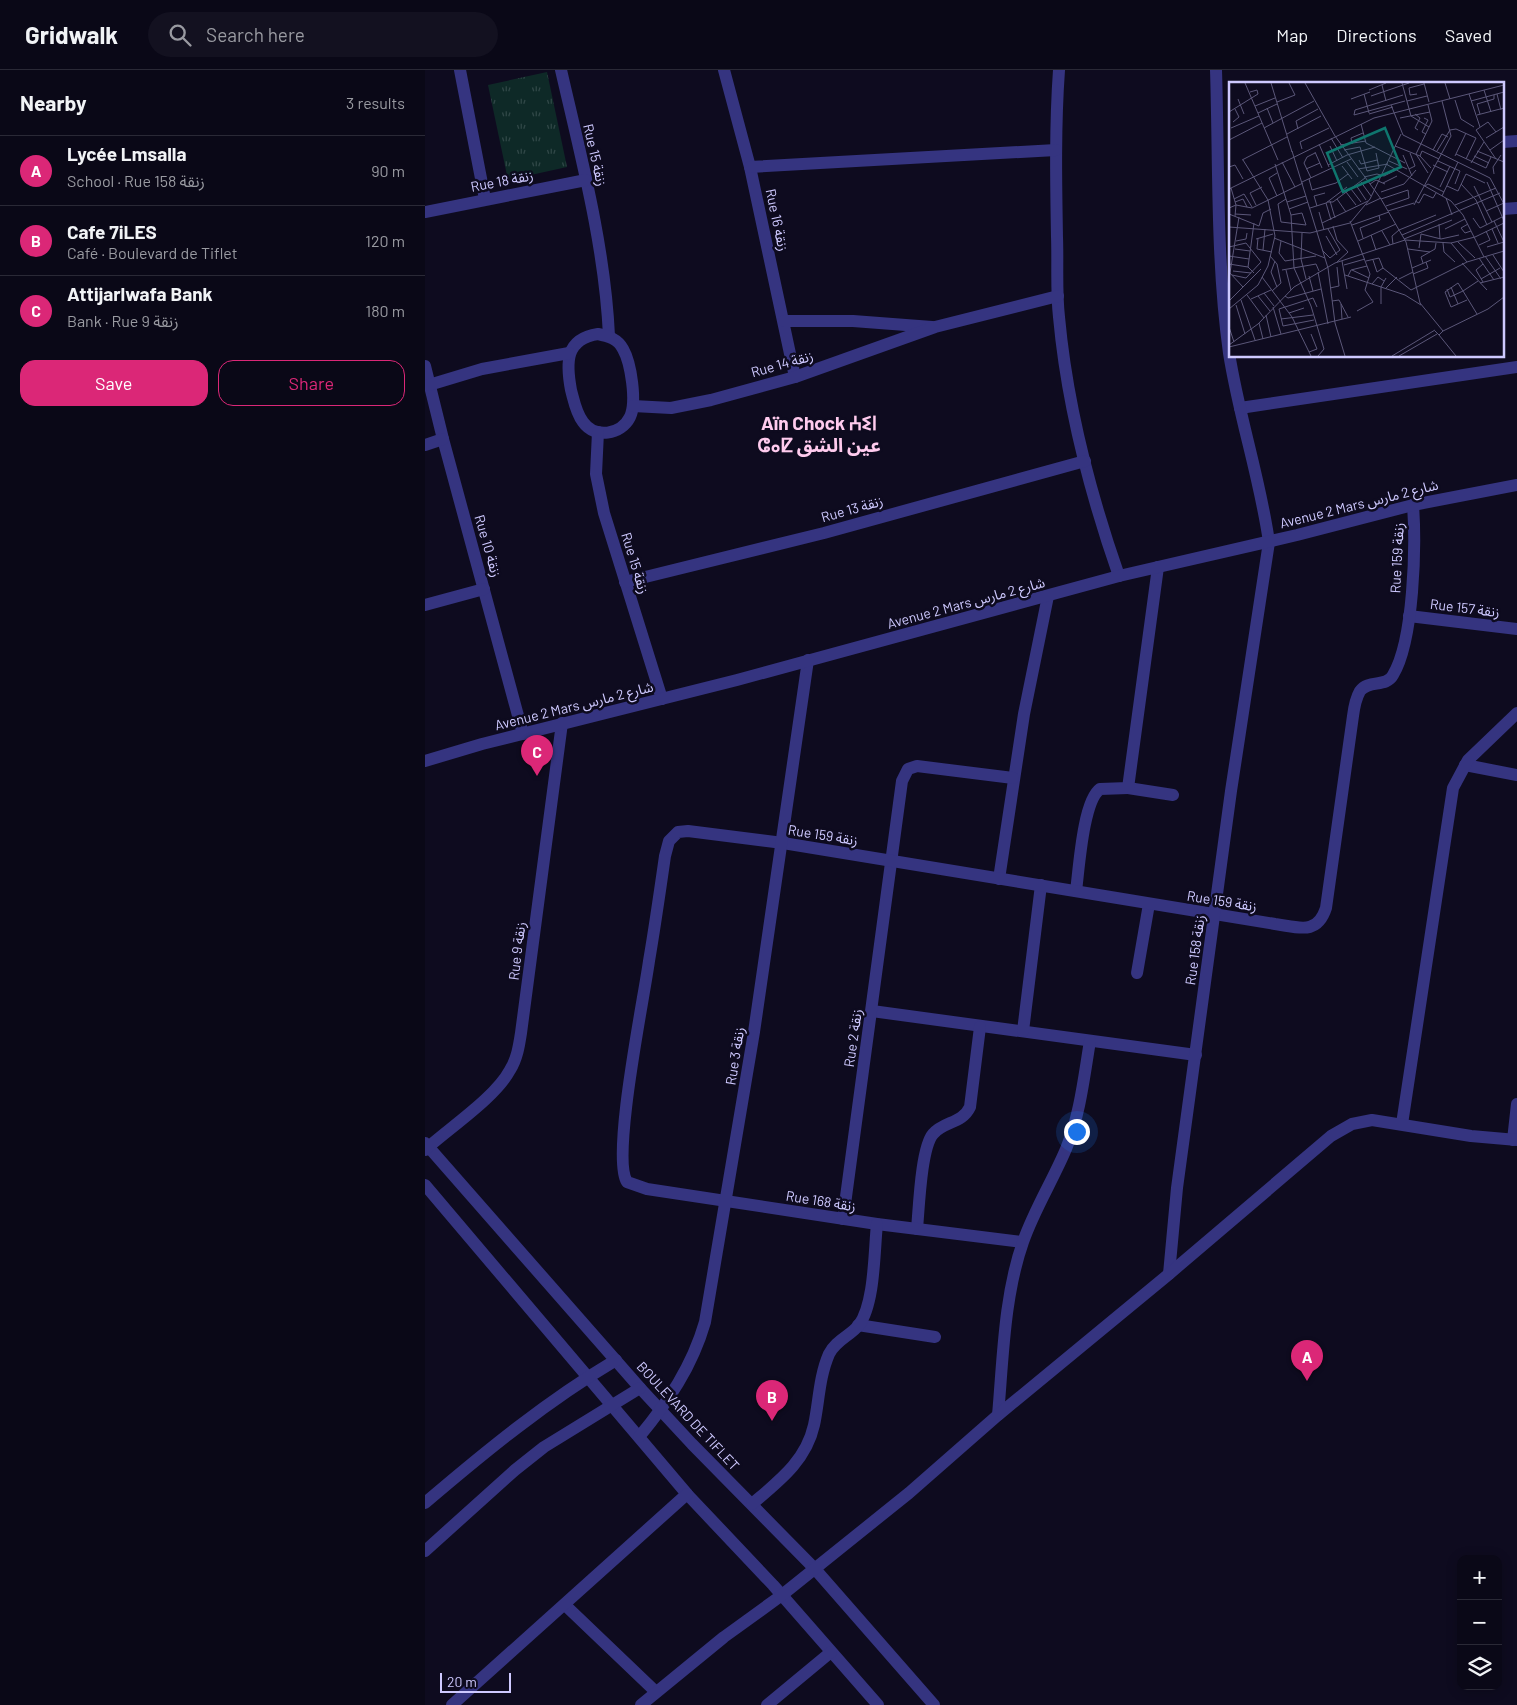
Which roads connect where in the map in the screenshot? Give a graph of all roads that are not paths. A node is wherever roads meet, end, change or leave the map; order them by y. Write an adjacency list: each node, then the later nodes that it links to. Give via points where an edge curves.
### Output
1 (461, 70): 9 (street)
2 (561, 70): 8 (street, Rue 15 زنقة)
3 (724, 70): 7 (street, Rue 16 زنقة)
4 (1059, 70): 6 (street)
5 (1216, 70): 11 (street, Rue 158 زنقة)
6 (1056, 150): 7 (street); 12 (street)
7 (750, 167): 13 (street, Rue 16 زنقة)
8 (586, 180): 9 (street, Rue 18 زنقة); 15 (street, Rue 15 زنقة, via 606,290)
9 (485, 199): 10 (street, Rue 18 زنقة)
10 (425, 212)
11 (1226, 230): 16 (street, Rue 158 زنقة, via 1226,323)
12 (1058, 296): 14 (street, Rue 14 زنقة); 28 (street, via 1069,385)
13 (784, 321): 14 (street, Rue 14 زنقة, via 853,321); 21 (street, Rue 16 زنقة)
14 (935, 327): 21 (street, Rue 14 زنقة)
15 (609, 336): 17 (street, via 588,336 579,340); 23 (street, via 623,349 629,364)
16 (1229, 341)
17 (569, 353): 22 (street, via 482,369); 25 (street, via 569,380 577,413 583,423)
18 (1232, 358): 24 (street, Rue 158 زنقة)
19 (425, 366): 22 (street, Rue 10 زنقة)
20 (1517, 368): 24 (street)
21 (795, 377): 23 (street, Rue 14 زنقة, via 681,407)
22 (429, 385): 26 (street, Rue 10 زنقة)
23 (633, 406): 25 (street, via 620,429 611,433)
24 (1240, 408): 31 (street, Rue 158 زنقة, via 1263,502)
25 (598, 432): 34 (street, Rue 15 زنقة, via 595,459 599,491)
26 (443, 439): 27 (street); 35 (street, Rue 10 زنقة)
27 (425, 444)
28 (1085, 461): 33 (street); 34 (street, Rue 13 زنقة, via 824,533)
29 (1517, 485): 30 (street, Avenue 2 Mars شارع 2 مارس)
30 (1413, 505): 31 (street, Avenue 2 Mars شارع 2 مارس); 38 (street, Rue 159 زنقة, via 1415,536)
31 (1269, 542): 32 (street, Avenue 2 Mars شارع 2 مارس); 57 (street, Rue 158 زنقة)
32 (1158, 567): 33 (street, Avenue 2 Mars شارع 2 مارس); 49 (street)
33 (1119, 576): 36 (street, Avenue 2 Mars شارع 2 مارس)
34 (625, 582): 41 (street, Rue 15 زنقة)
35 (484, 589): 37 (street); 44 (street, Rue 10 زنقة)
36 (1048, 596): 40 (street, Avenue 2 Mars شارع 2 مارس); 48 (street)
37 (425, 604)
38 (1409, 616): 39 (street, Rue 157 زنقة); 57 (street, Rue 159 زنقة, via 1405,641 1393,675 1383,683 1363,687 1355,707 1323,918 1315,926 1305,928)
39 (1517, 629)
40 (808, 660): 41 (street, Avenue 2 Mars شارع 2 مارس); 51 (street, Rue 3 زنقة)
41 (661, 699): 43 (street, Avenue 2 Mars شارع 2 مارس)
42 (1517, 713): 46 (street)
43 (562, 724): 44 (street, Avenue 2 Mars شارع 2 مارس); 67 (street, Rue 9 زنقة, via 527,995 515,1059 499,1086)
44 (523, 734): 45 (street, Avenue 2 Mars شارع 2 مارس)
45 (425, 762)
46 (1465, 765): 47 (street); 65 (street, via 1455,783 1451,800)
47 (1517, 775)
48 (1013, 778): 52 (street, Rue 2 زنقة, via 917,766 908,769 902,781); 53 (street)
49 (1128, 788): 50 (street); 55 (street, via 1100,789 1093,796)
50 (1173, 795)
51 (783, 843): 52 (street, Rue 159 زنقة); 68 (street, Rue 159 زنقة, via 688,831 678,832 669,841 626,1105 621,1160); 70 (street, Rue 3 زنقة)
52 (891, 861): 53 (street, Rue 159 زنقة); 59 (street, Rue 2 زنقة)
53 (999, 879): 54 (street, Rue 159 زنقة)
54 (1041, 885): 55 (street, Rue 159 زنقة); 61 (street)
55 (1076, 891): 56 (street, Rue 159 زنقة)
56 (1149, 904): 57 (street, Rue 159 زنقة); 58 (street)
57 (1215, 914): 63 (street, Rue 158 زنقة)
58 (1137, 973)
59 (873, 1012): 60 (street); 71 (street, Rue 2 زنقة)
60 (980, 1027): 61 (street); 73 (street, via 970,1107 963,1118 939,1128 928,1144)
61 (1023, 1031): 62 (street)
62 (1090, 1041): 63 (street); 74 (street, via 1073,1131)
63 (1196, 1055): 75 (street, Rue 158 زنقة, via 1177,1188)
64 (1517, 1104): 66 (street)
65 (1402, 1124): 66 (street); 75 (street, via 1362,1121 1337,1132)
66 (1515, 1140)
67 (426, 1147): 78 (street, BOULEVARD DE TIFLET)
68 (623, 1172): 70 (street, Rue 168 زنقة, via 627,1182 638,1188)
69 (425, 1185): 79 (street)
70 (727, 1200): 71 (street, Rue 168 زنقة); 82 (street, Rue 3 زنقة, via 699,1343)
71 (843, 1220): 72 (street, Rue 168 زنقة)
72 (877, 1224): 73 (street, Rue 168 زنقة); 76 (street, via 871,1286)
73 (917, 1229): 74 (street, Rue 168 زنقة)
74 (1023, 1242): 83 (street, via 1010,1304)
75 (1169, 1274): 83 (street)
76 (859, 1325): 77 (street); 87 (street, via 829,1354 814,1424 804,1452 783,1478)
77 (935, 1338)
78 (616, 1360): 79 (street); 80 (street, BOULEVARD DE TIFLET)
79 (587, 1377): 81 (street); 86 (street, via 523,1422)
80 (640, 1388): 81 (street); 82 (street, BOULEVARD DE TIFLET)
81 (610, 1406): 84 (street); 88 (street, via 537,1453)
82 (661, 1410): 84 (street, Rue 3 زنقة); 87 (street, BOULEVARD DE TIFLET)
83 (998, 1415): 89 (street)
84 (639, 1437): 85 (street)
85 (687, 1494): 90 (street); 91 (street)
86 (425, 1503)
87 (752, 1504): 89 (street, BOULEVARD DE TIFLET)
88 (425, 1551)
89 (815, 1569): 90 (street); 98 (street, BOULEVARD DE TIFLET)
90 (782, 1595): 92 (street); 93 (street)
91 (565, 1605): 93 (street); 94 (street)
92 (831, 1652): 96 (street); 97 (street)
93 (656, 1692): 95 (street)
94 (452, 1705)
95 (641, 1705)
96 (767, 1705)
97 (878, 1705)
98 (934, 1705)

